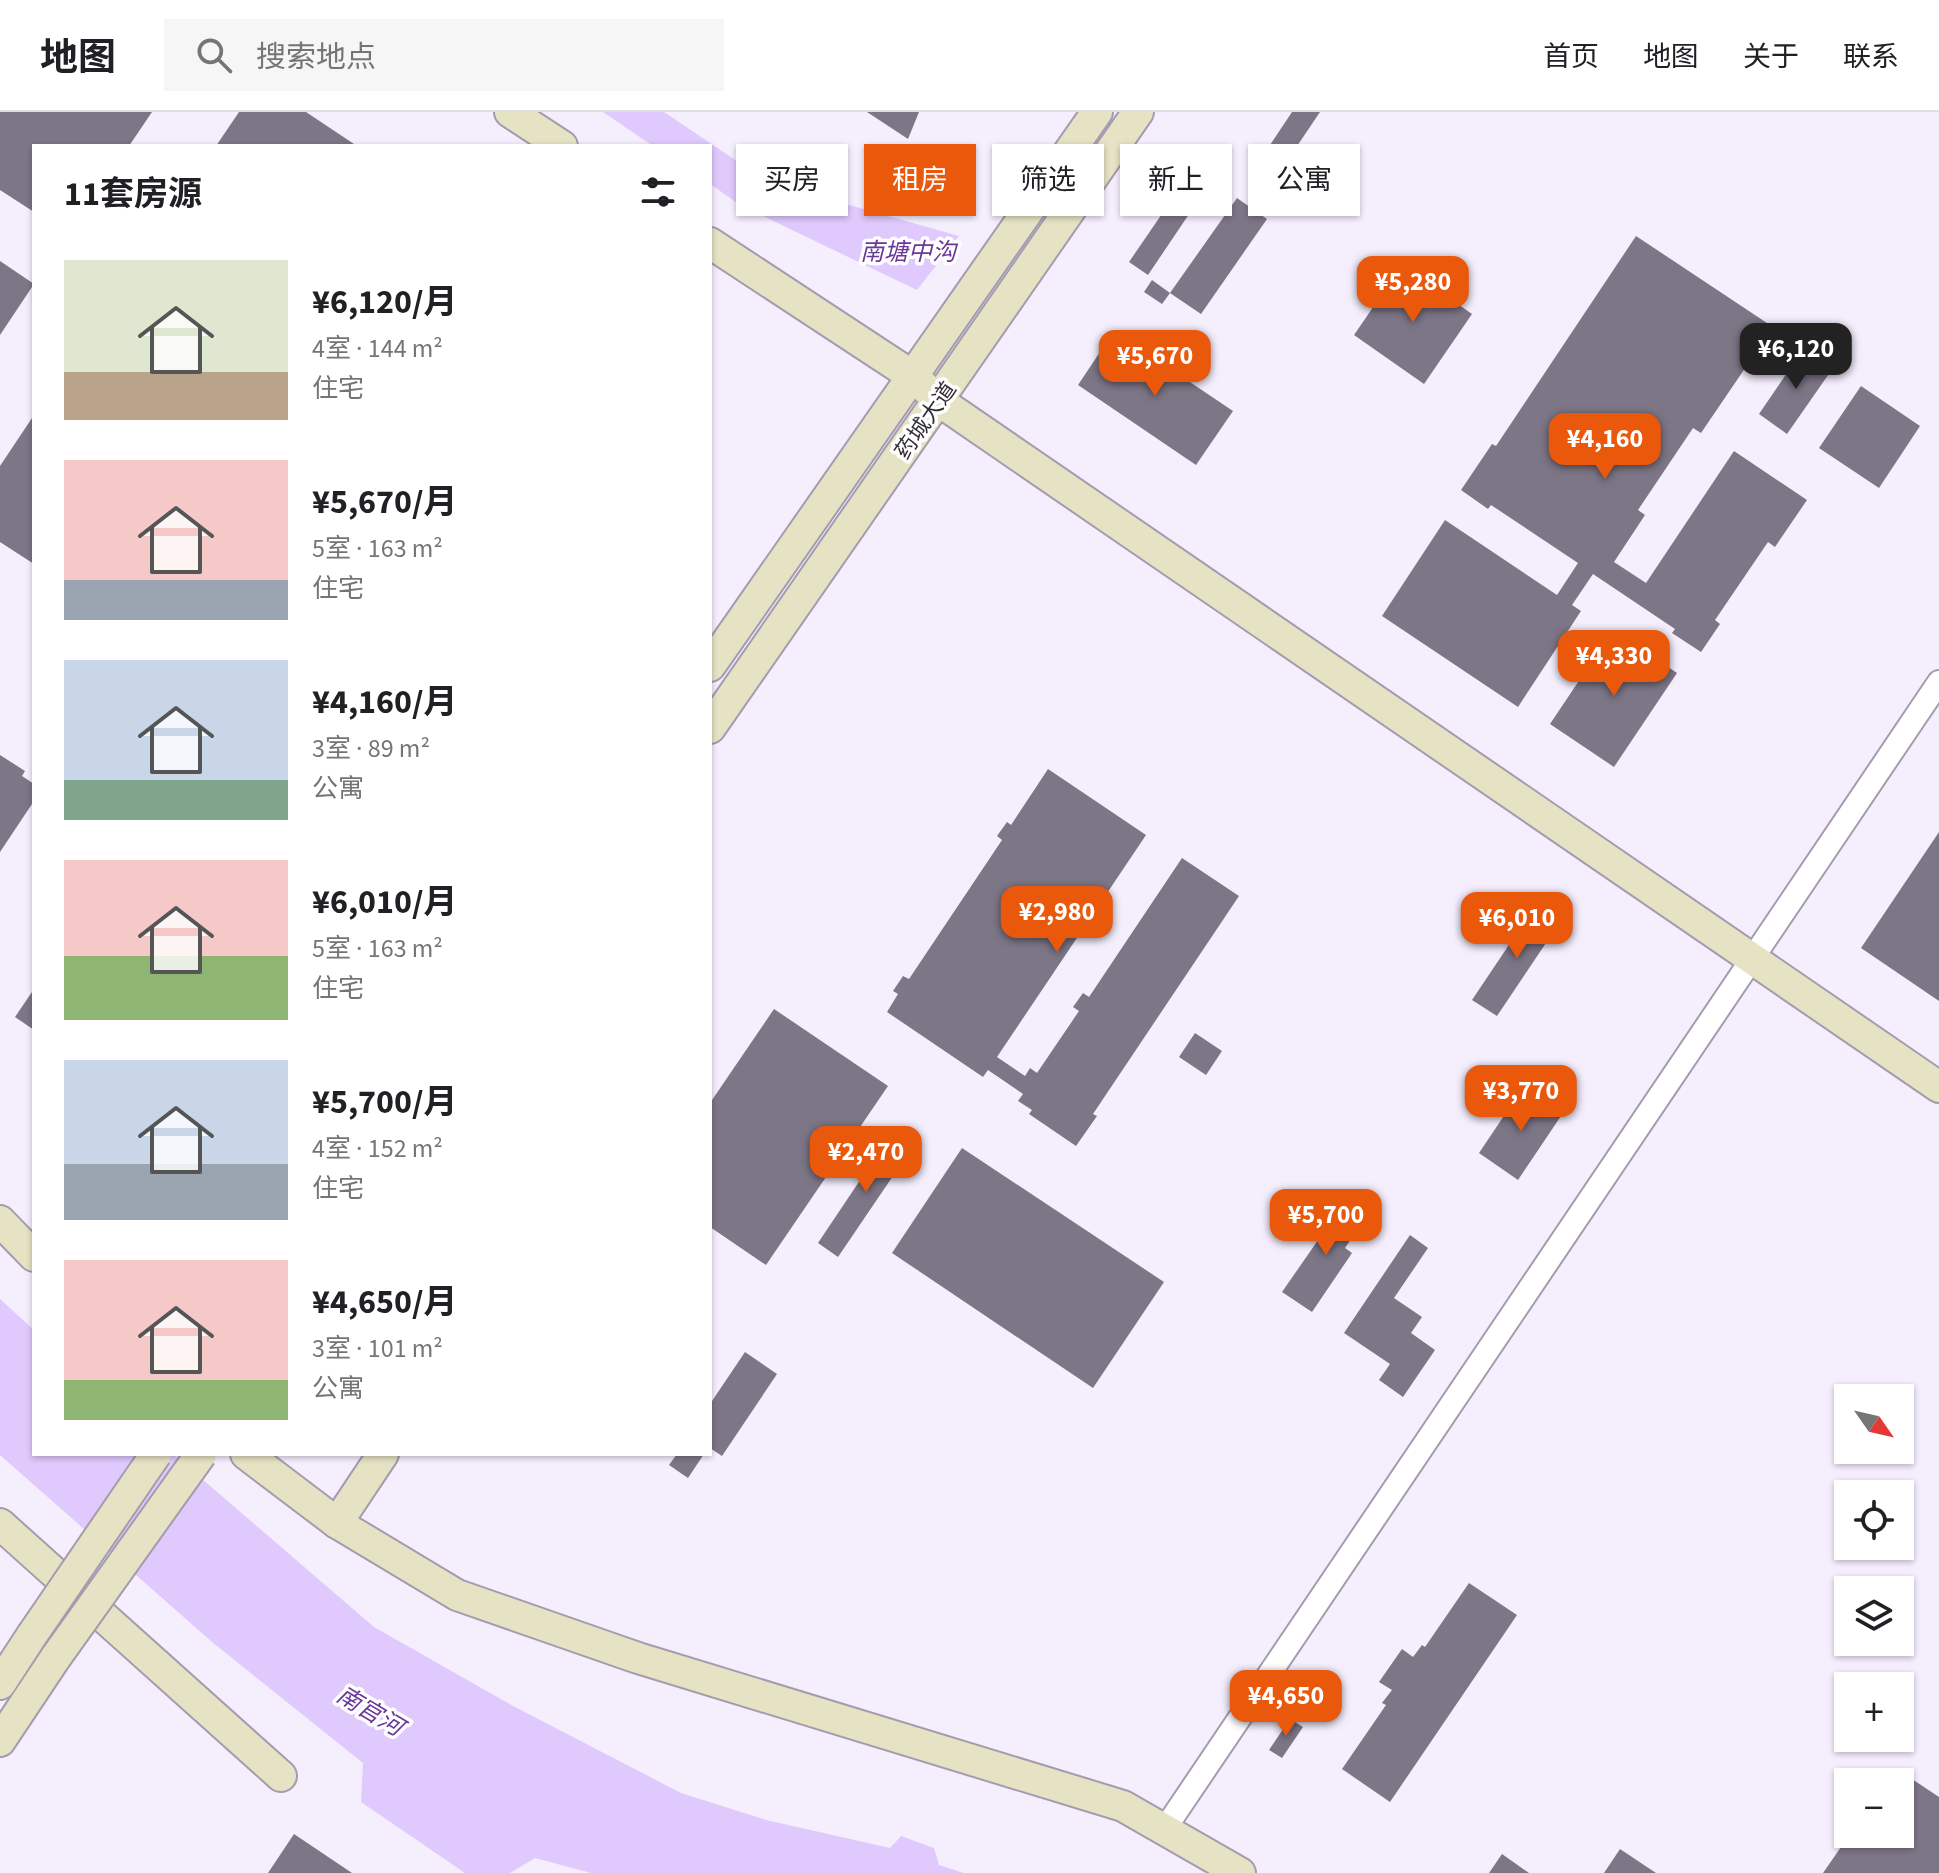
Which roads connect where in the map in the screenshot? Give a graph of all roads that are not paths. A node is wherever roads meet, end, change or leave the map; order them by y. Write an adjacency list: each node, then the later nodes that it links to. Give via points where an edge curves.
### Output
1 (510, 112): 4 (street)
2 (1097, 112): 6 (street, 药城大道)
3 (1138, 112): 7 (street, 药城大道)
4 (559, 144)
5 (712, 244): 6 (street)
6 (914, 377): 7 (street); 8 (street, 药城大道)
7 (939, 401): 10 (street, 药城大道); 11 (street)
8 (712, 663)
9 (1939, 682): 11 (street)
10 (712, 725)
11 (1752, 961): 12 (street); 24 (street)
12 (1939, 1087)
13 (0, 1221): 14 (street)
14 (32, 1254)
15 (155, 1456): 21 (street, bridge)
16 (200, 1456): 22 (street, bridge)
17 (249, 1456): 19 (street)
18 (382, 1456): 19 (street)
19 (337, 1523): 24 (street, via 457,1595 638,1658 1123,1806)
20 (0, 1524): 23 (street)
21 (0, 1684)
22 (0, 1741)
23 (281, 1776)
24 (1164, 1830): 25 (street)
25 (1240, 1873)

